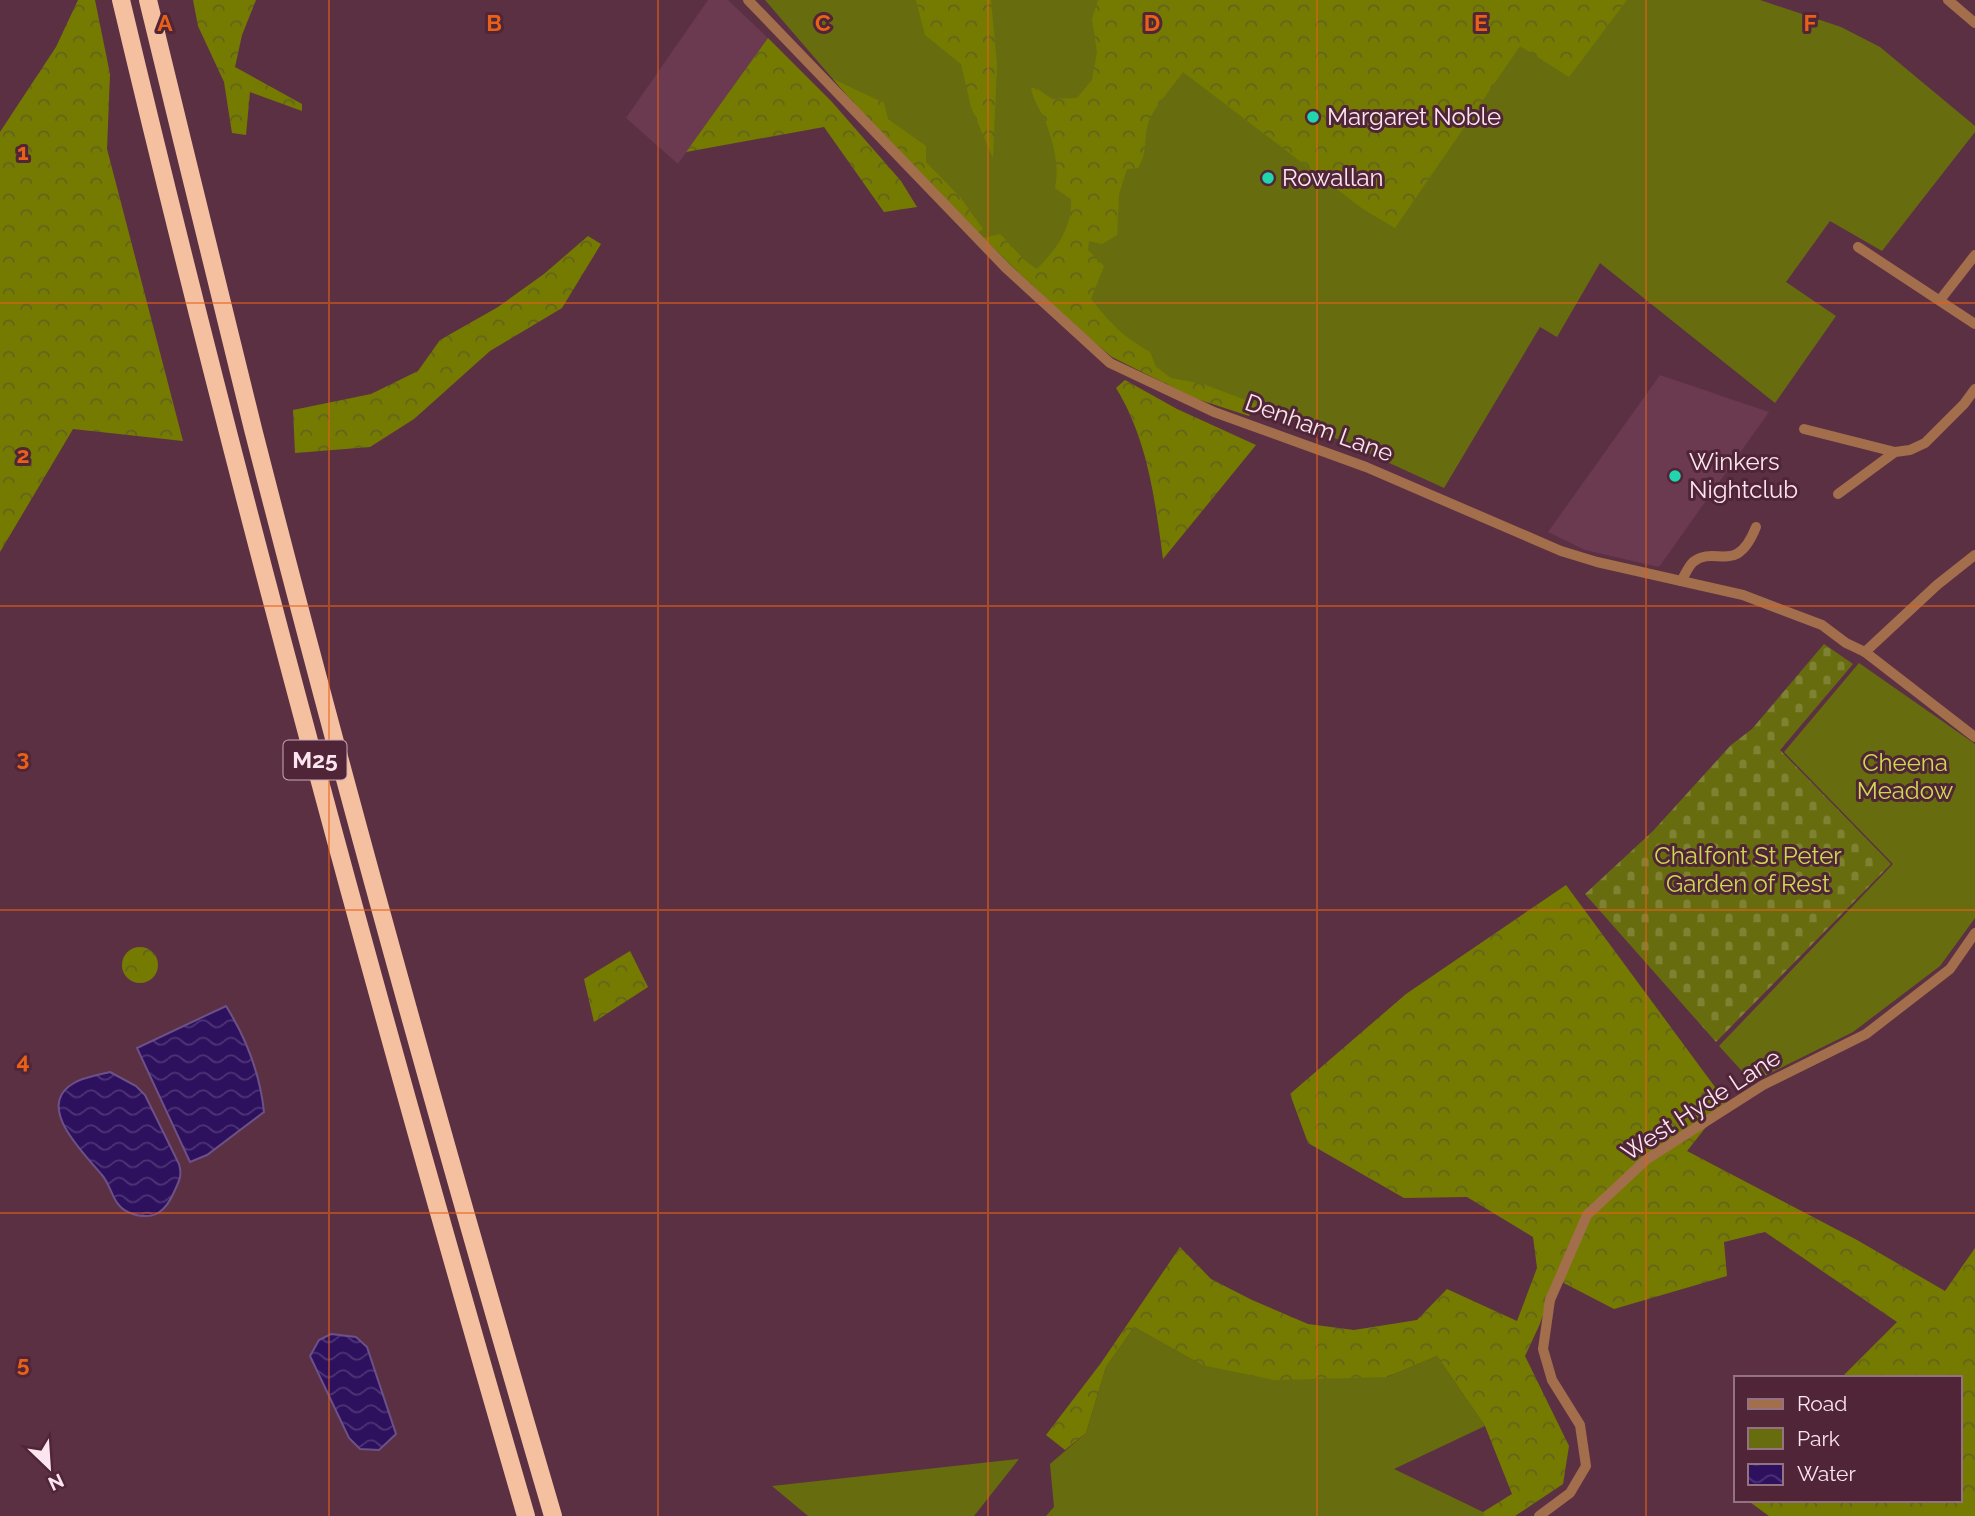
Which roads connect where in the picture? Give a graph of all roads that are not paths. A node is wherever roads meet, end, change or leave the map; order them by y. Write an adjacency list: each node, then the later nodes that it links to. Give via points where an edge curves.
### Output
1 (121, 0): 20 (highway, M25, via 293,680)
2 (148, 0): 21 (highway, M25, via 220,297 397,973)
3 (748, 0): 16 (street, Denham Lane, via 1006,268 1110,363 1213,412 1366,467 1561,551)
4 (1948, 0): 5 (street)
5 (1975, 23)
6 (1858, 247): 8 (street)
7 (1975, 255): 8 (street)
8 (1940, 300): 9 (street)
9 (1975, 324)
10 (1975, 388): 12 (street, via 1925,443)
11 (1804, 429): 12 (street)
12 (1895, 452): 13 (street)
13 (1838, 494)
14 (1756, 527): 16 (street, via 1744,549 1726,558 1693,562)
15 (1975, 555): 17 (street)
16 (1681, 581): 17 (street, Denham Lane, via 1743,595 1822,625)
17 (1866, 653): 18 (street, Denham Lane)
18 (1975, 737)
19 (1975, 933): 22 (street, West Hyde Lane, via 1950,970 1866,1034 1763,1085 1659,1151 1587,1215 1550,1300 1543,1349 1552,1380 1580,1425 1586,1466 1570,1493)
20 (526, 1516)
21 (552, 1516)
22 (1539, 1516)

